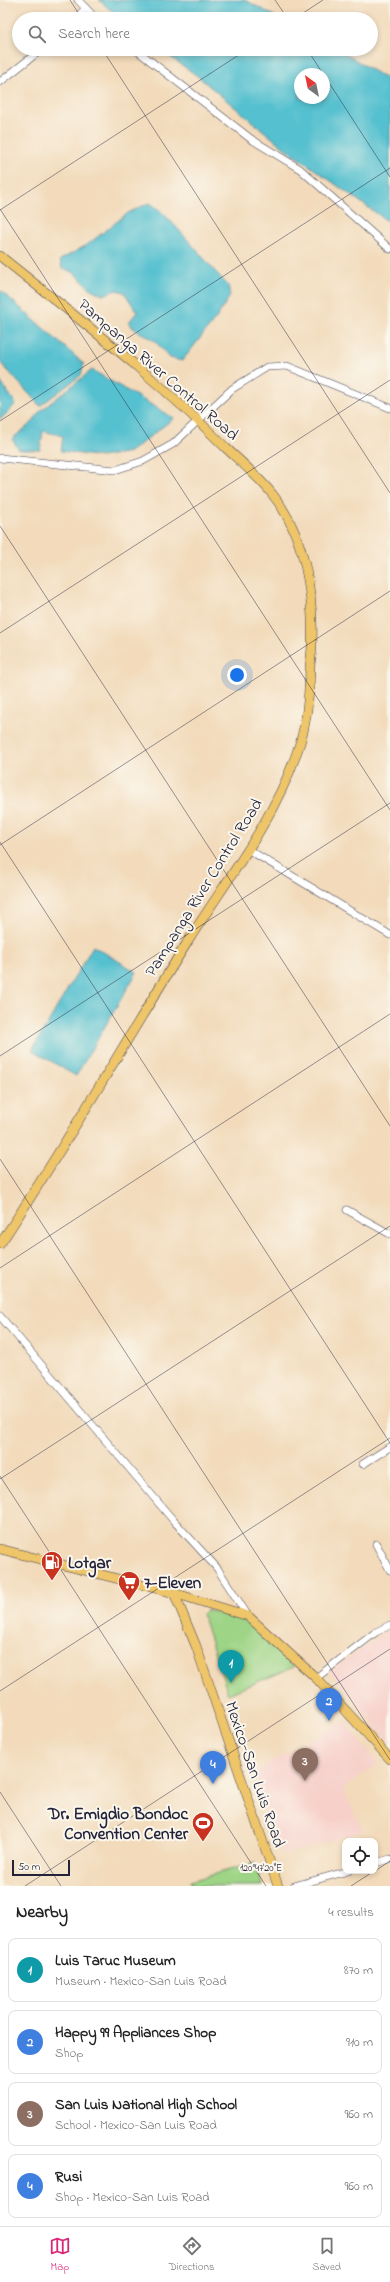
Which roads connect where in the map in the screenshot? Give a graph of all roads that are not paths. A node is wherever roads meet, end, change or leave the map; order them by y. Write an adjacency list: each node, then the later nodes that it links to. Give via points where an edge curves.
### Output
1 (78, 0): 2 (street)
2 (85, 9): 3 (street); 4 (street)
3 (82, 12)
4 (88, 12)
5 (33, 56): 7 (street)
6 (144, 56): 8 (street, via 251,139 300,169)
7 (0, 82)
8 (390, 249)
9 (0, 256): 11 (main road, Pampanga River Control Road, via 126,356)
10 (390, 408): 11 (street, via 287,366 267,367 232,389)
11 (199, 420): 12 (street, via 173,444 143,461 115,470); 13 (main road, Pampanga River Control Road, via 273,495 290,524 306,569 312,645 310,690 303,732 287,777)
12 (0, 458)
13 (248, 850): 14 (street); 17 (main road, Pampanga River Control Road, via 201,920 92,1101)
14 (390, 934)
15 (347, 1210): 16 (street)
16 (390, 1234)
17 (0, 1244)
18 (0, 1316): 25 (street, via 173,1520 217,1568)
19 (390, 1447): 20 (street)
20 (363, 1464)
21 (376, 1544): 23 (street)
22 (0, 1549): 24 (main road)
23 (390, 1570)
24 (174, 1593): 25 (main road); 32 (main road, Mexico-San Luis Road, via 196,1646)
25 (248, 1616): 27 (main road)
26 (390, 1625): 27 (street, via 376,1632)
27 (316, 1678): 28 (main road)
28 (390, 1759)
29 (390, 1859): 30 (street)
30 (378, 1862)
31 (342, 1873): 33 (street)
32 (278, 1886)
33 (294, 1886)

